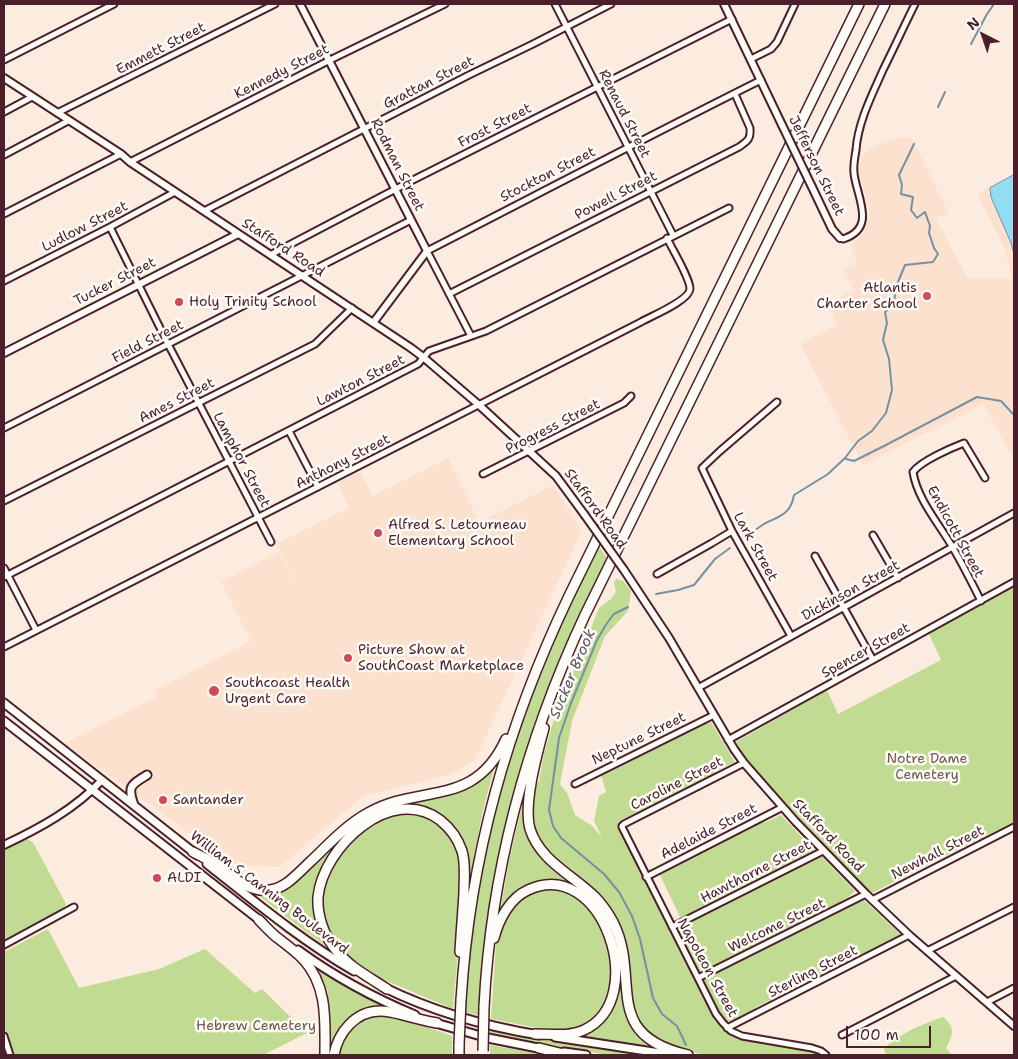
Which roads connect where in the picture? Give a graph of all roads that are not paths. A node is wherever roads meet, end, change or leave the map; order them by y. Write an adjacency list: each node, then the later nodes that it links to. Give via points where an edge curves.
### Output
1 (114, 4): 15 (street)
2 (275, 4): 23 (street, Emmett Street)
3 (300, 4): 16 (street, Rodman Street)
4 (445, 4): 16 (street, Kennedy Street)
5 (555, 4): 13 (street, Renaud Street)
6 (611, 4): 13 (street, Grattan Street)
7 (724, 4): 12 (street, Jefferson Street)
8 (795, 4): 14 (street, via 777,42 771,49)
9 (859, 4): 86 (highway, via 566,602)
10 (885, 4): 80 (highway)
11 (915, 4): 41 (street, Jefferson Street, via 873,92 857,139 854,172 863,211 861,223 853,234)
12 (732, 19): 14 (street, Jefferson Street); 19 (street, Frost Street)
13 (567, 27): 19 (street, Renaud Street); 25 (street, Grattan Street)
14 (751, 59): 18 (street, Jefferson Street)
15 (4, 60)
16 (330, 60): 25 (street, Rodman Street); 29 (street, Kennedy Street)
17 (4, 78): 21 (street, Stafford Road)
18 (761, 80): 20 (street, Stockton Street); 41 (street, Jefferson Street, bridge, via 832,229)
19 (598, 87): 26 (street, Renaud Street); 30 (street, Frost Street)
20 (734, 94): 26 (street, Stockton Street); 32 (street, Powell Street, via 750,128 749,139)
21 (32, 97): 22 (street); 23 (street, Stafford Road)
22 (4, 112)
23 (57, 113): 24 (street, Stafford Road)
24 (68, 120): 27 (street, Stafford Road); 28 (street)
25 (364, 129): 30 (street, Rodman Street); 34 (street, Grattan Street)
26 (628, 148): 32 (street, Renaud Street); 42 (street, Stockton Street)
27 (121, 154): 29 (street, Stafford Road); 35 (street)
28 (4, 155)
29 (130, 162): 31 (street, Stafford Road)
30 (395, 190): 36 (street, Rodman Street); 43 (street, Frost Street)
31 (175, 192): 34 (street, Stafford Road); 37 (street, Ludlow Street)
32 (651, 192): 39 (street, Renaud Street); 47 (street, Powell Street)
33 (729, 208): 39 (street, Lawton Street)
34 (204, 211): 38 (street, Stafford Road)
35 (4, 214)
36 (411, 220): 42 (street, Rodman Street); 44 (street, Field Street)
37 (110, 227): 45 (street, Ludlow Street); 46 (street, Lamphor Street)
38 (238, 234): 43 (street, Stafford Road); 46 (street, Tucker Street)
39 (673, 235): 40 (street, Lawton Street)
40 (667, 238): 50 (street, Lawton Street); 57 (street, Anthony Street, via 688,280 690,289 686,297)
41 (840, 238)
42 (427, 251): 47 (street, Rodman Street); 49 (street, Stockton Street)
43 (270, 255): 44 (street, Stafford Road)
44 (302, 276): 48 (street, Stafford Road); 51 (street, Field Street)
45 (4, 281)
46 (139, 284): 51 (street, Lamphor Street); 52 (street, Tucker Street)
47 (449, 294): 50 (street, Rodman Street)
48 (352, 308): 49 (street, Stafford Road); 55 (street, Ames Street, via 315,344)
49 (373, 323): 53 (street, Stafford Road)
50 (471, 336): 53 (street, Lawton Street, via 429,351)
51 (168, 344): 55 (street, Lamphor Street); 58 (street, Field Street)
52 (4, 353)
53 (423, 357): 57 (street, Stafford Road); 59 (street, Lawton Street, via 418,364)
54 (631, 396): 60 (street, Progress Street, via 624,403)
55 (198, 402): 61 (street, Lamphor Street); 65 (street, Ames Street)
56 (777, 402): 68 (street, Lark Street, via 702,468)
57 (479, 405): 60 (street, Stafford Road); 64 (street, Anthony Street)
58 (4, 428)
59 (289, 431): 61 (street, Lawton Street); 64 (street)
60 (529, 451): 62 (street, Progress Street); 85 (street, Stafford Road, bridge, via 556,476 624,570)
61 (229, 462): 67 (street, Lamphor Street); 75 (street, Lawton Street)
62 (483, 474)
63 (984, 478): 71 (street, Endicott Street, via 964,443 923,464 913,473 930,512)
64 (318, 487): 67 (street, Anthony Street)
65 (4, 501)
66 (1014, 513): 71 (street, Dickinson Street)
67 (258, 517): 70 (street, Lamphor Street); 81 (street, Anthony Street)
68 (732, 531): 74 (street); 82 (street, Lark Street)
69 (873, 535): 76 (street)
70 (271, 542)
71 (953, 547): 76 (street, Dickinson Street); 78 (street, Endicott Street)
72 (815, 556): 79 (street)
73 (4, 568): 75 (street)
74 (657, 574)
75 (6, 576): 81 (street)
76 (898, 578): 79 (street, Dickinson Street)
77 (1014, 582): 78 (street, Spencer Street)
78 (980, 601): 84 (street, Spencer Street)
79 (844, 607): 82 (street, Dickinson Street); 84 (street)
80 (585, 615): 119 (highway, via 545,710 514,809 494,911); 135 (highway, via 544,730 529,796 528,822 543,852 594,896 612,920 622,948 628,1005 635,1024 654,1042)
81 (36, 630): 83 (street, Anthony Street)
82 (791, 636): 85 (street, Dickinson Street)
83 (4, 647)
84 (873, 660): 90 (street, Spencer Street)
85 (698, 688): 88 (street, Stafford Road)
86 (528, 691): 102 (highway, via 501,749 482,772 454,788 368,812 279,887 264,890 247,887); 117 (highway, via 499,776 481,849 470,910)
87 (4, 702): 93 (main road, William S Canning Boulevard)
88 (714, 715): 90 (street, Stafford Road); 94 (street, Neptune Street)
89 (4, 721): 95 (main road, William S Canning Boulevard)
90 (728, 740): 91 (street, Stafford Road)
91 (744, 763): 97 (street, Stafford Road); 98 (street, Caroline Street)
92 (147, 775): 96 (main road, via 131,788)
93 (102, 780): 95 (street); 96 (main road, William S Canning Boulevard)
94 (575, 784)
95 (92, 791): 100 (street, via 67,811); 108 (main road, William S Canning Boulevard)
96 (134, 806): 102 (main road, William S Canning Boulevard)
97 (783, 808): 101 (street, Stafford Road); 103 (street, Adelaide Street)
98 (622, 826): 103 (street, Napoleon Street)
99 (1014, 827): 105 (street, Newhall Street)
100 (4, 845)
101 (823, 851): 104 (street, Stafford Road); 109 (street, Hawthorne Street)
102 (193, 852): 116 (main road, William S Canning Boulevard, via 320,950)
103 (646, 877): 109 (street, Napoleon Street)
104 (866, 894): 105 (street, Stafford Road); 114 (street, Welcome Street)
105 (872, 900): 110 (street, Stafford Road)
106 (74, 907): 111 (street)
107 (1014, 907): 112 (street)
108 (259, 920): 120 (main road, William S Canning Boulevard, via 344,980 384,1002); 130 (highway, via 301,957 320,986 324,1003)
109 (672, 927): 114 (street, Napoleon Street)
110 (910, 936): 112 (street, Stafford Road); 122 (street, Sterling Street)
111 (4, 945)
112 (927, 951): 113 (street, Stafford Road)
113 (956, 976): 118 (street, Stafford Road); 124 (street)
114 (698, 978): 122 (street, Napoleon Street)
115 (1014, 988): 118 (street)
116 (387, 989): 117 (highway, via 353,967 336,951 322,925 318,898 327,868 349,837 379,816 410,809 442,821 462,851 465,872); 123 (main road, William S Canning Boulevard, via 464,1019)
117 (461, 996): 127 (highway, bridge)
118 (987, 1002): 121 (street, Stafford Road)
119 (484, 1006): 123 (highway, via 495,934 510,904 537,886 558,885 578,893 597,913 613,944 616,970 611,997 600,1018 582,1031); 128 (highway, bridge)
120 (437, 1023): 126 (main road, William S Canning Boulevard); 131 (highway, via 389,1012 369,1013 346,1027)
121 (1014, 1026)
122 (727, 1028): 136 (street, Napoleon Street, via 742,1036 812,1048)
123 (535, 1034): 134 (main road, William S Canning Boulevard)
124 (842, 1035)
125 (4, 1036): 129 (street)
126 (538, 1048): 132 (highway); 133 (main road, William S Canning Boulevard)
127 (459, 1052)
128 (483, 1053)
129 (10, 1055)
130 (325, 1055)
131 (334, 1055)
132 (568, 1055)
133 (586, 1055)
134 (673, 1055)
135 (688, 1055)
136 (826, 1055)

